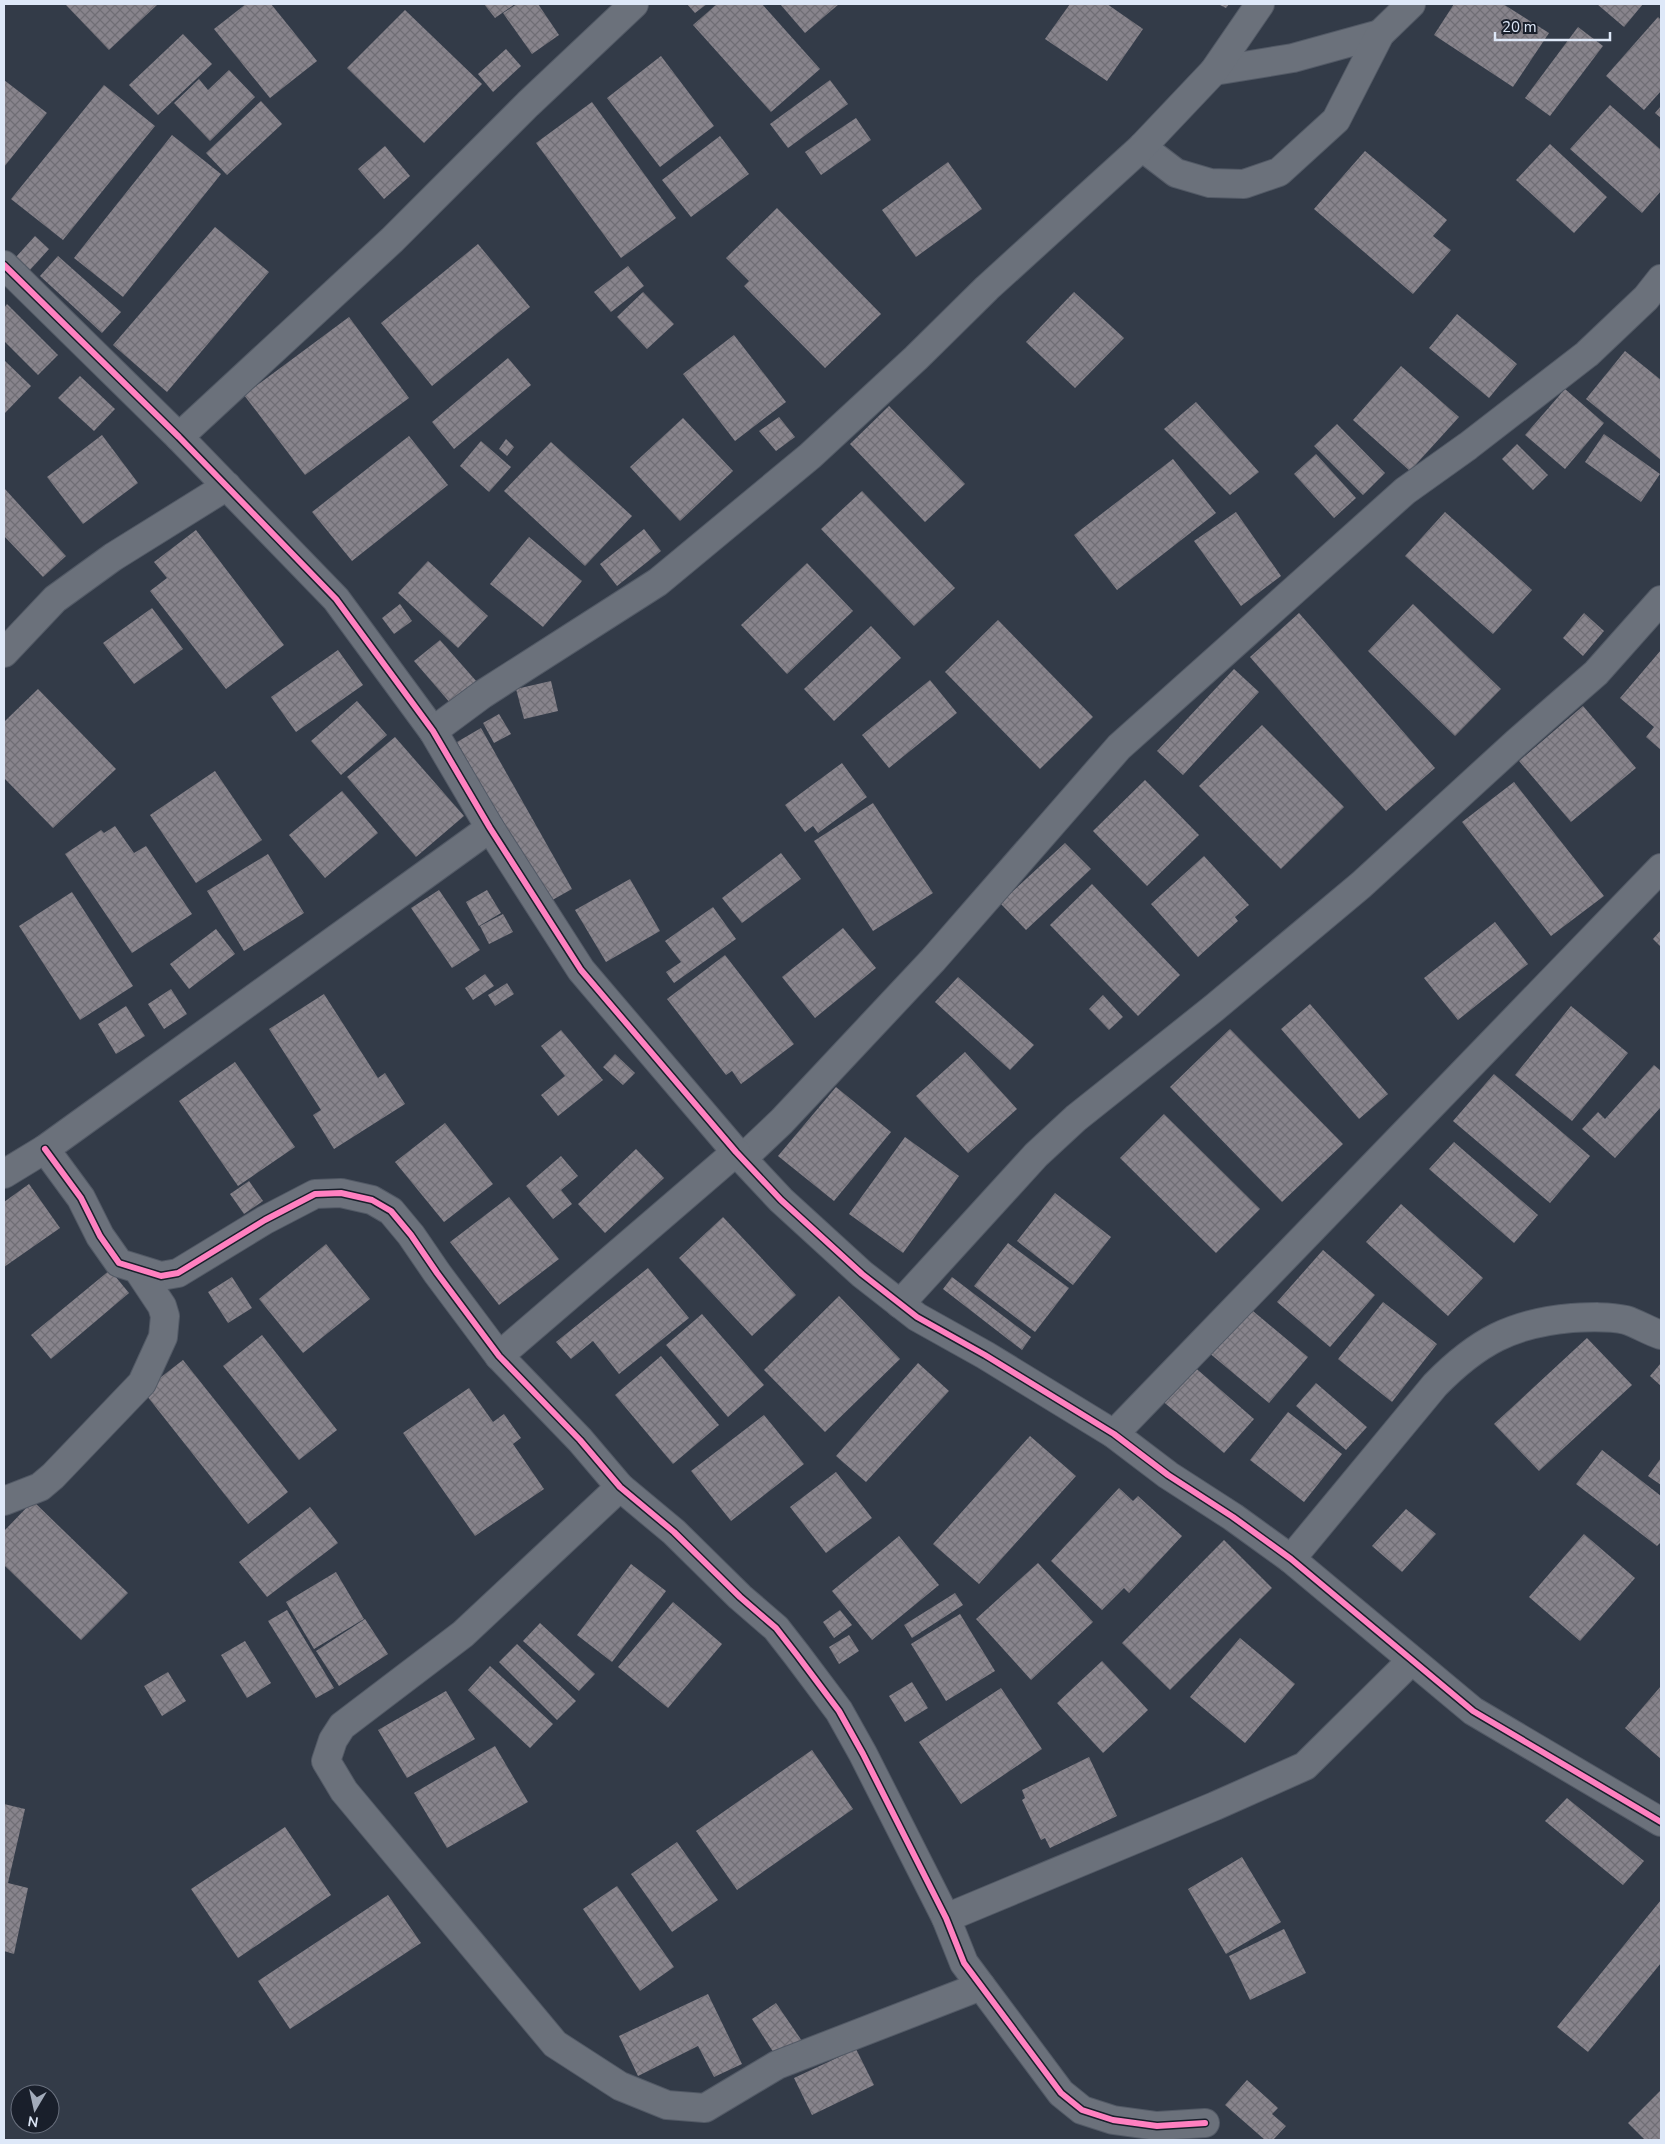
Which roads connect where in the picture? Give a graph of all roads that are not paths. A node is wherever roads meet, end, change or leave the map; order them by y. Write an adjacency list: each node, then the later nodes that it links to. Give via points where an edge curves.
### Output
1 (634, 4): 9 (street, via 392,240)
2 (1260, 4): 5 (street)
3 (1412, 4): 4 (street)
4 (1380, 34): 5 (street, via 1293,58); 6 (street, via 1336,120 1278,172 1244,184 1210,183 1176,173)
5 (1214, 71): 6 (street)
6 (1142, 147): 13 (street, via 810,456 658,582 483,694)
7 (4, 265): 9 (street)
8 (1661, 278): 17 (street, via 1587,354 1405,491 1119,747 933,960 782,1121)
9 (179, 437): 10 (street)
10 (227, 486): 12 (street, via 113,557 55,599); 13 (street, via 336,599)
11 (1661, 600): 20 (street, via 1596,673 1361,885 1042,1148)
12 (4, 653)
13 (433, 731): 14 (street)
14 (490, 828): 16 (street); 17 (street, via 581,970)
15 (1661, 868): 23 (street)
16 (45, 1149): 18 (street); 19 (street, via 81,1198 100,1236 119,1263)
17 (738, 1156): 20 (street, via 862,1274); 22 (street)
18 (4, 1174)
19 (138, 1270): 22 (street, via 160,1276 178,1273 315,1194 341,1193 372,1200 391,1212 412,1235 436,1273); 25 (street, via 162,1306 164,1316 163,1337 142,1383 53,1476 40,1486)
20 (900, 1304): 23 (street)
21 (1661, 1335): 26 (street, via 1626,1320 1592,1316 1514,1328 1484,1344 1458,1362 1435,1385)
22 (500, 1356): 24 (street)
23 (1114, 1434): 26 (street)
24 (620, 1487): 29 (street, via 674,1532 776,1628 797,1655 838,1711 863,1754); 30 (street, via 463,1634 342,1726 326,1761 344,1791 555,2044 620,2086 667,2105 705,2108 777,2065)
25 (4, 1501)
26 (1291, 1559): 27 (street)
27 (1412, 1661): 28 (street, via 1473,1711); 29 (street, via 1305,1766)
28 (1661, 1822)
29 (946, 1918): 30 (street, via 964,1963)
30 (981, 1986): 31 (street, via 1061,2093 1082,2110 1113,2120 1157,2126)
31 (1205, 2124)

